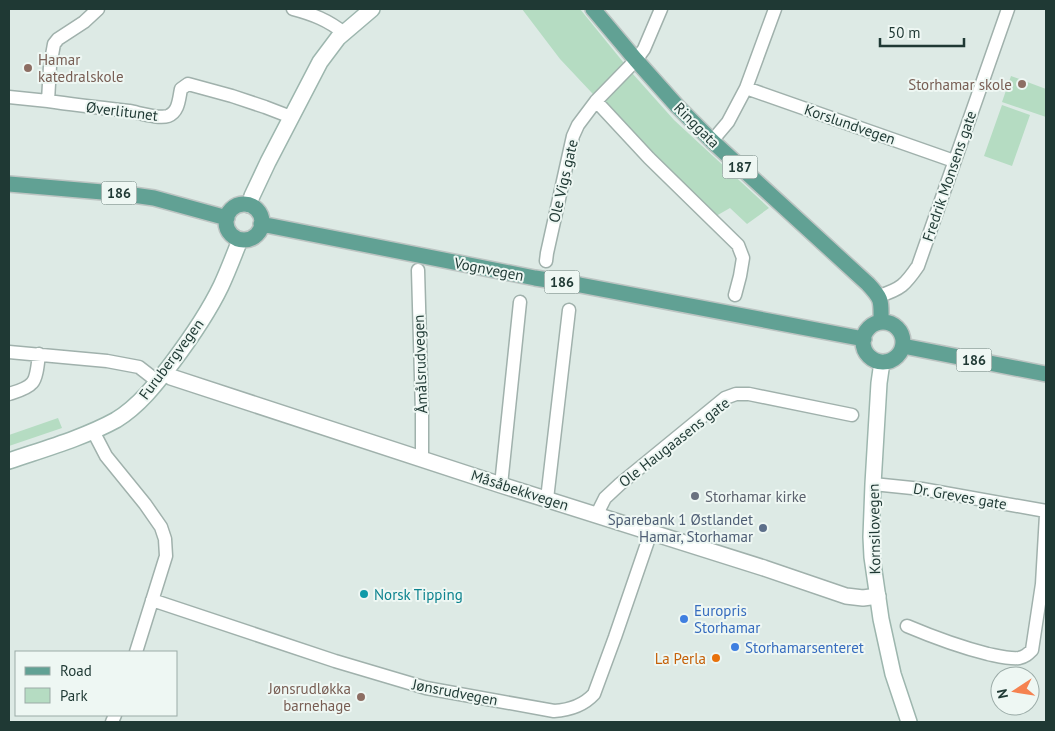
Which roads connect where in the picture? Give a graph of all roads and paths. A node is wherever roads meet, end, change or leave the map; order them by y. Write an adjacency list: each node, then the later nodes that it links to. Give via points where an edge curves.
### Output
1 (98, 9): 13 (street, via 54,44)
2 (293, 9): 8 (street, via 323,19)
3 (372, 9): 8 (main road)
4 (593, 9): 9 (main road, Ringgata / 187)
5 (661, 9): 9 (street, Ole Vigs gate)
6 (775, 9): 10 (street)
7 (1008, 9): 16 (street, Fredrik Monsens gate)
8 (344, 33): 14 (main road, via 320,62)
9 (636, 60): 12 (street, Ole Vigs gate); 15 (main road, Ringgata / 187)
10 (746, 88): 15 (street, via 728,122); 16 (street, Korslundvegen)
11 (9, 96): 13 (street, Øverlitunet)
12 (596, 100): 22 (street, Ole Vigs gate, via 573,136); 24 (street, via 738,245 742,258)
13 (48, 101): 14 (street, Øverlitunet, via 167,116 175,111 181,89 188,84)
14 (291, 117): 18 (main road)
15 (712, 141): 25 (main road, Ringgata / 187)
16 (954, 161): 25 (street, Fredrik Monsens gate, via 918,266 902,286)
17 (9, 184): 19 (main road, 186, via 154,198)
18 (249, 205): 19 (main road, via 235,207); 20 (main road, via 257,210)
19 (227, 218): 21 (main road, via 228,231)
20 (261, 224): 21 (main road, via 258,234); 29 (main road, Vognvegen / 186)
21 (240, 240): 35 (main road, Furubergvegen, via 210,306)
22 (546, 261)
23 (418, 270): 39 (street, Åmålsrudvegen)
24 (735, 295)
25 (879, 296): 28 (main road)
26 (520, 302): 42 (street)
27 (569, 310): 43 (street)
28 (881, 322): 29 (main road, via 872,326); 30 (main road, via 897,327)
29 (864, 339): 33 (main road, via 865,351)
30 (902, 346): 33 (main road, via 897,356); 34 (main road, 186)
31 (9, 352): 32 (street)
32 (39, 354): 35 (street, via 107,361); 36 (street, via 32,384)
33 (882, 362): 41 (main road, Kornsilovegen)
34 (1046, 374)
35 (161, 377): 38 (main road, Furubergvegen, via 126,413); 39 (main road, Måsåbekkvegen, via 171,377)
36 (9, 394)
37 (852, 415): 45 (street, Ole Haugaasens gate, via 749,394 725,398 604,498)
38 (93, 430): 40 (main road, Furubergvegen); 49 (street, via 106,456 161,527 166,556)
39 (422, 458): 42 (main road, Måsåbekkvegen)
40 (9, 461)
41 (873, 484): 44 (street, Dr. Greves gate, via 922,489); 48 (main road, Kornsilovegen, via 872,557)
42 (501, 485): 43 (main road, Måsåbekkvegen)
43 (547, 499): 45 (main road, Måsåbekkvegen)
44 (1046, 513): 47 (street)
45 (596, 514): 46 (main road, Måsåbekkvegen)
46 (651, 532): 48 (main road, Måsåbekkvegen, via 846,596); 49 (street, Jønsrudvegen, via 594,694 581,705 565,710 554,711 426,688)
47 (1044, 584): 50 (street, via 1032,650 1019,658 1000,657 966,648)
48 (878, 596): 52 (main road, Kornsilovegen, via 893,674)
49 (152, 600): 51 (street)
50 (907, 626)
51 (136, 651)
52 (909, 722)

